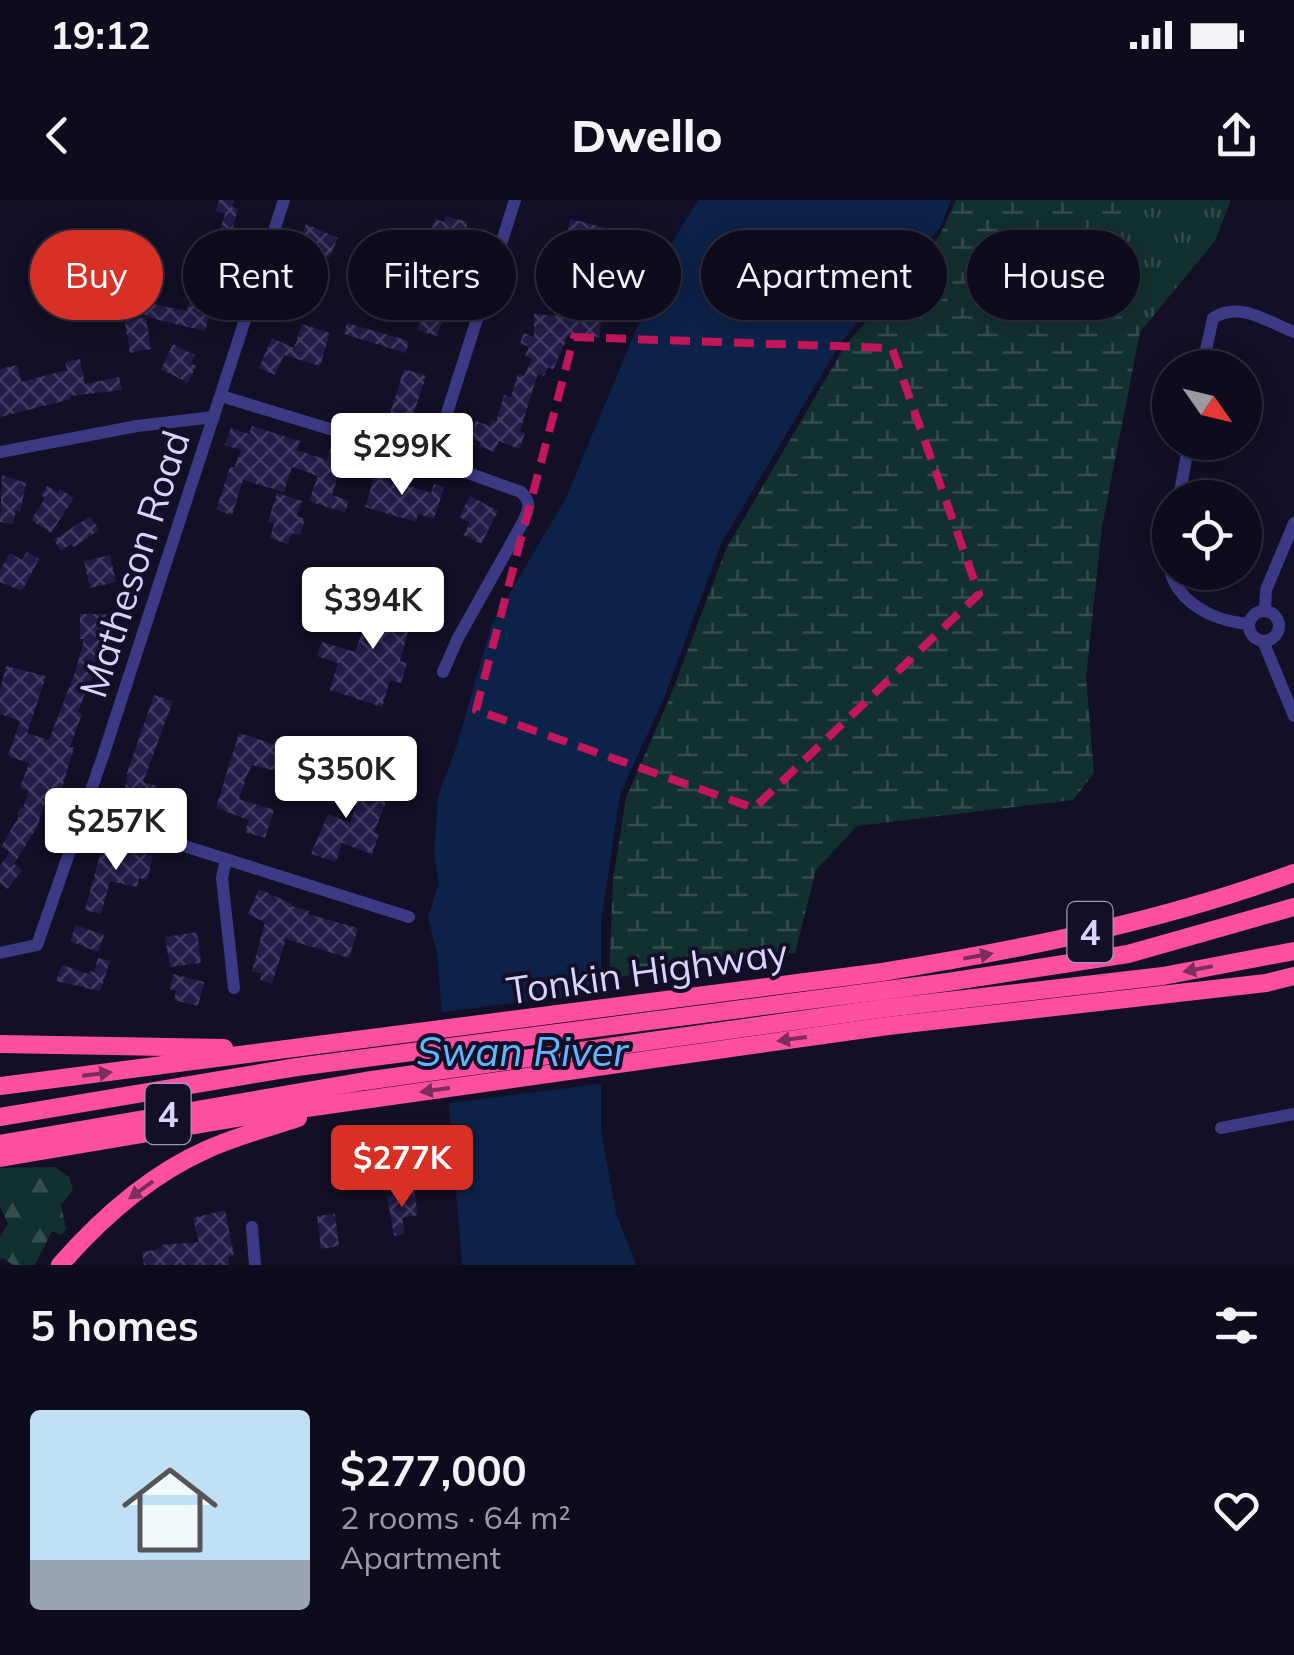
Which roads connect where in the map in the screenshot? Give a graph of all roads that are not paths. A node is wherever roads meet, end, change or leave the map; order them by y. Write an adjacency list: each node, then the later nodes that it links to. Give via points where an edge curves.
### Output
1 (284, 200): 5 (street, Matheson Road)
2 (515, 200): 8 (street)
3 (1294, 332): 4 (street, via 1230,309 1213,318)
4 (1206, 350)
5 (222, 396): 6 (street, Matheson Road); 8 (street)
6 (214, 417): 7 (street); 17 (street, Matheson Road)
7 (0, 452)
8 (432, 460): 15 (street, via 521,492 530,507)
9 (1294, 524): 11 (street, via 1266,590)
10 (1178, 590): 12 (street, via 1226,622)
11 (1265, 611): 12 (street); 13 (street)
12 (1250, 624): 14 (street, via 1252,635)
13 (1287, 628): 14 (street)
14 (1263, 641): 16 (street)
15 (444, 672)
16 (1294, 716)
17 (83, 814): 18 (street); 23 (street, Matheson Road, via 37,945)
18 (226, 859): 21 (street); 25 (street, via 222,878)
19 (1294, 874): 28 (highway, Tonkin Highway / 4, one-way to 19, via 997,953 1203,904)
20 (1294, 907): 28 (highway, Tonkin Highway, via 1128,954 948,982)
21 (409, 917)
22 (1294, 951): 30 (highway, Tonkin Highway / 4, one-way to 30, via 1162,976 886,1008)
23 (0, 953)
24 (1294, 976): 30 (highway, one-way to 30)
25 (234, 988)
26 (0, 1044): 27 (highway)
27 (337, 1044): 28 (highway, Tonkin Highway / 4); 29 (highway, Tonkin Highway / 4, one-way to 27)
28 (361, 1050): 33 (highway, Tonkin Highway)
29 (0, 1086)
30 (366, 1090): 31 (highway); 35 (highway, Tonkin Highway / 4)
31 (340, 1104): 36 (highway); 38 (highway, one-way to 38, via 205,1150 116,1209)
32 (1294, 1114): 34 (street)
33 (0, 1117)
34 (1222, 1128)
35 (0, 1144)
36 (0, 1158)
37 (252, 1227): 39 (street)
38 (60, 1265)
39 (256, 1265)

